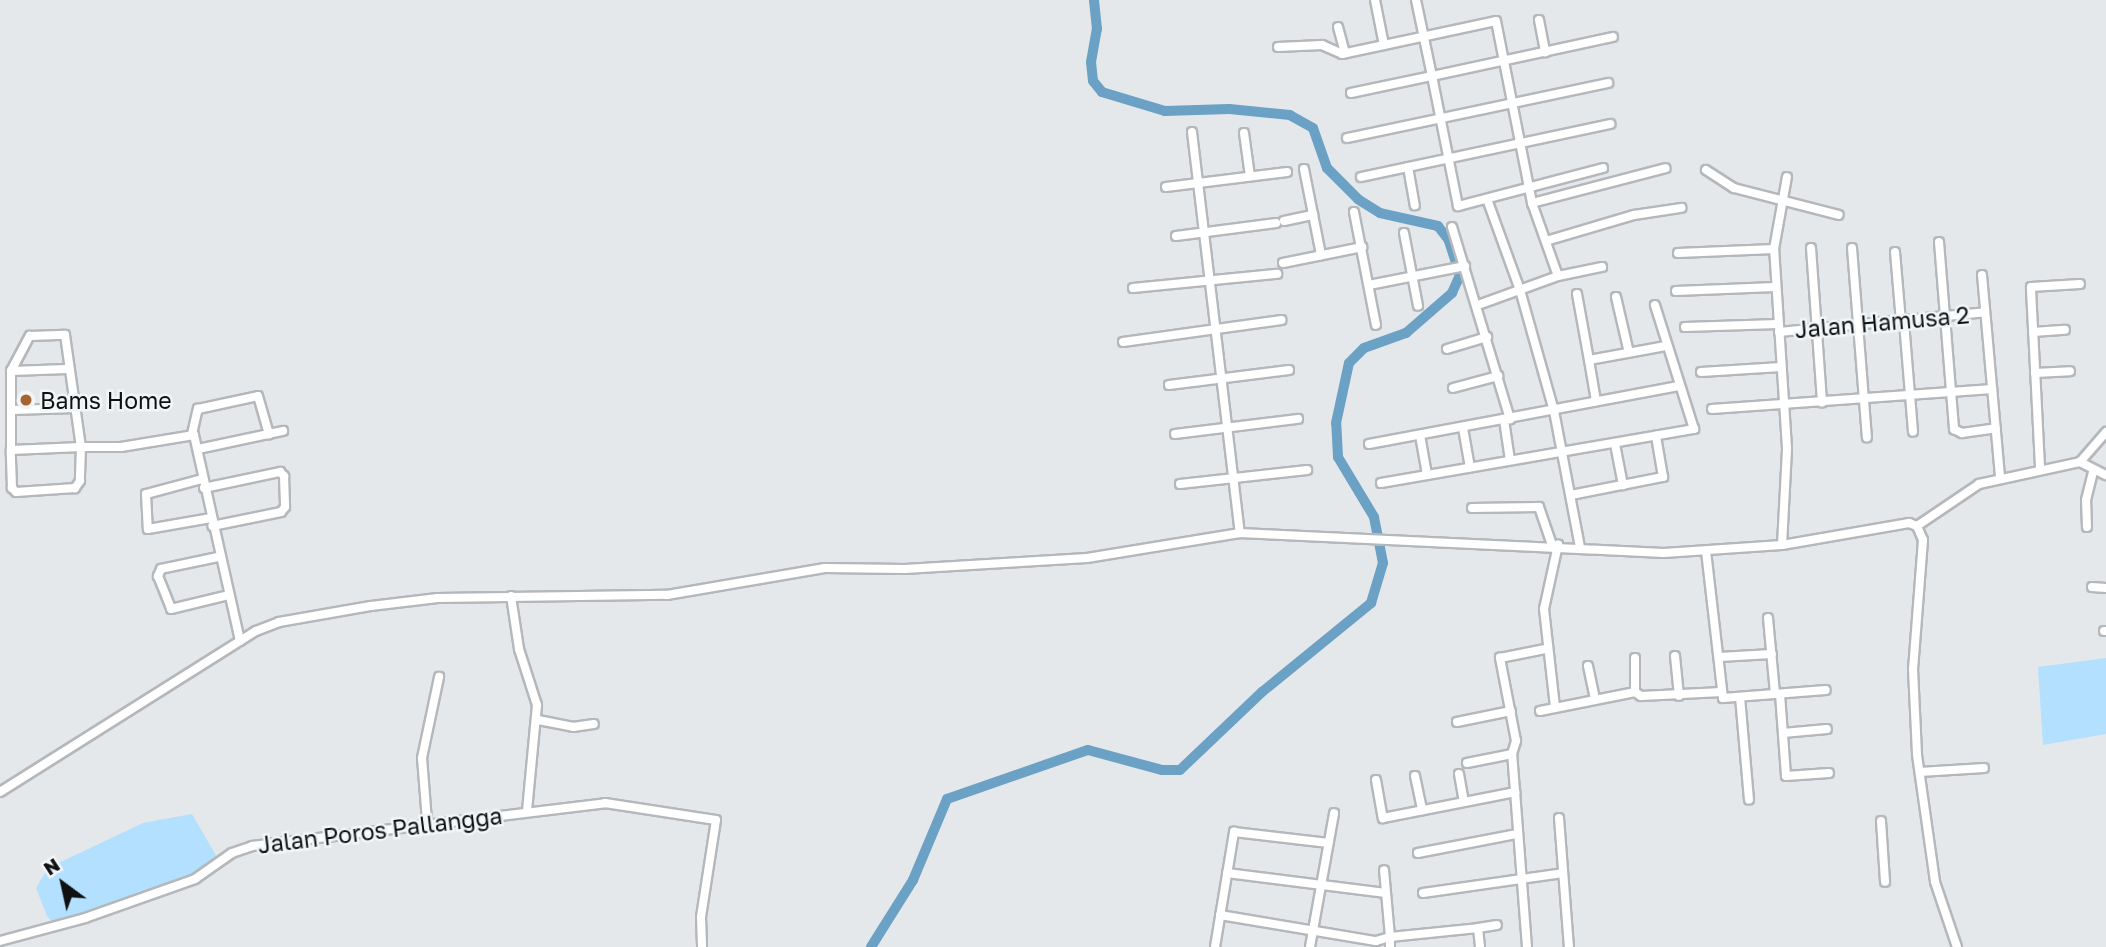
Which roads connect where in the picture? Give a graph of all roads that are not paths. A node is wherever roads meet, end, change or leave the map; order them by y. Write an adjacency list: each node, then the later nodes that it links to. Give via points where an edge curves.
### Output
1 (1375, 0): 7 (street)
2 (1416, 0): 5 (street)
3 (1539, 20): 9 (street)
4 (1338, 27): 10 (street)
5 (1423, 36): 7 (street); 11 (street, via 1496,21); 12 (street)
6 (1613, 37): 9 (street)
7 (1384, 45): 10 (street)
8 (1278, 47): 10 (street, via 1322,45)
9 (1545, 52): 11 (street)
10 (1345, 53)
11 (1504, 60): 12 (street); 15 (street)
12 (1432, 76): 14 (street); 16 (street)
13 (1608, 83): 15 (street)
14 (1351, 93)
15 (1513, 103): 16 (street); 21 (street)
16 (1440, 118): 20 (street); 22 (street)
17 (1610, 124): 21 (street)
18 (1192, 132): 32 (street)
19 (1244, 133): 29 (street)
20 (1347, 138)
21 (1521, 143): 22 (street); 34 (street)
22 (1449, 158): 23 (street); 37 (street, via 1458,206)
23 (1408, 167): 30 (street); 36 (street)
24 (1603, 168): 34 (street)
25 (1666, 168): 34 (street)
26 (1304, 169): 40 (street)
27 (1706, 170): 35 (street, via 1734,188)
28 (1287, 172): 29 (street)
29 (1250, 176): 32 (street)
30 (1361, 177)
31 (1787, 177): 35 (street)
32 (1198, 183): 33 (street); 43 (street)
33 (1166, 187)
34 (1531, 195): 37 (street); 46 (street)
35 (1782, 204): 41 (street); 51 (street)
36 (1415, 205)
37 (1489, 205): 67 (street)
38 (1681, 208): 46 (street, via 1634,215)
39 (1354, 212): 48 (street)
40 (1313, 215): 43 (street); 54 (street)
41 (1839, 215)
42 (1452, 226): 56 (street)
43 (1203, 232): 45 (street); 62 (street)
44 (1404, 233): 60 (street)
45 (1176, 236)
46 (1546, 241): 61 (street)
47 (1938, 242): 75 (street)
48 (1362, 247): 54 (street); 64 (street)
49 (1811, 248): 83 (street)
50 (1852, 248): 79 (street)
51 (1774, 249): 53 (street); 65 (street)
52 (1895, 252): 77 (street)
53 (1678, 253)
54 (1321, 256): 55 (street)
55 (1283, 263)
56 (1459, 267): 60 (street); 71 (street)
57 (1602, 267): 61 (street)
58 (1276, 274): 62 (street)
59 (1982, 275): 74 (street)
60 (1412, 276): 64 (street); 73 (street)
61 (1558, 276): 67 (street)
62 (1208, 281): 66 (street); 82 (street)
63 (2080, 284): 85 (street, via 2031,287)
64 (1369, 285): 78 (street)
65 (1775, 287): 68 (street); 81 (street)
66 (1133, 288)
67 (1520, 290): 71 (street); 114 (street)
68 (1676, 291)
69 (1577, 294): 91 (street)
70 (1616, 296): 90 (street)
71 (1478, 305): 86 (street)
72 (1656, 305): 88 (street)
73 (1418, 306)
74 (1985, 313): 75 (street, Jalan Hamusa 2); 104 (street)
75 (1944, 316): 77 (street, Jalan Hamusa 2); 105 (street)
76 (1281, 320): 82 (street)
77 (1903, 322): 79 (street, Jalan Hamusa 2); 106 (street)
78 (1377, 325)
79 (1860, 326): 83 (street, Jalan Hamusa 2); 107 (street)
80 (1685, 327): 81 (street, Jalan Hamusa 2)
81 (1779, 328): 83 (street, Jalan Hamusa 2); 92 (street)
82 (1216, 329): 87 (street); 100 (street)
83 (1820, 329): 109 (street)
84 (2065, 330): 85 (street)
85 (2033, 331): 98 (street)
86 (1487, 337): 89 (street); 99 (street)
87 (1123, 342)
88 (1666, 346): 90 (street); 102 (street)
89 (1447, 349)
90 (1629, 353): 91 (street)
91 (1588, 360): 108 (street)
92 (1781, 366): 97 (street); 110 (street)
93 (67, 369): 95 (street); 95 (street, via 65,335 36,334 26,341); 111 (street)
94 (1289, 370): 100 (street)
95 (11, 371): 113 (street)
96 (2070, 371): 98 (street)
97 (1701, 372)
98 (2035, 373): 138 (street)
99 (1498, 376): 103 (street); 116 (street)
100 (1222, 379): 101 (street); 117 (street)
101 (1169, 385)
102 (1679, 386): 108 (street); 127 (street, via 1695,429)
103 (1453, 388)
104 (1992, 389): 105 (street); 119 (street)
105 (1951, 394): 106 (street); 119 (street, via 1956,431)
106 (1909, 397): 107 (street); 121 (street)
107 (1865, 399): 109 (street); 128 (street)
108 (1595, 401): 114 (street)
109 (1822, 403): 110 (street)
110 (1785, 405): 112 (street); 156 (street)
111 (76, 408): 113 (street); 131 (street)
112 (1712, 409)
113 (12, 410): 133 (street)
114 (1554, 411): 116 (street); 134 (street)
115 (1298, 419): 117 (street)
116 (1507, 419): 118 (street); 135 (street)
117 (1227, 428): 125 (street); 143 (street)
118 (1463, 428): 126 (street); 137 (street)
119 (1996, 428): 144 (street)
120 (283, 431): 124 (street)
121 (1913, 432)
122 (2106, 432): 136 (street)
123 (192, 434): 124 (street, via 198,409 258,396); 131 (street, via 121,447); 132 (street)
124 (269, 434): 132 (street)
125 (1175, 434)
126 (1420, 435): 129 (street); 141 (street)
127 (1656, 436): 130 (street); 148 (street, via 1663,477)
128 (1867, 437)
129 (1369, 444)
130 (1615, 444): 134 (street); 148 (street)
131 (81, 447): 133 (street); 133 (street, via 78,486 16,492 10,485)
132 (198, 449): 145 (street)
133 (11, 450)
134 (1562, 453): 135 (street); 149 (street)
135 (1510, 460): 137 (street)
136 (2080, 462): 138 (street); 140 (street)
137 (1470, 467): 141 (street)
138 (2040, 467): 144 (street)
139 (1307, 470): 143 (street)
140 (2092, 472): 142 (street); 153 (street)
141 (1427, 474): 146 (street)
142 (2106, 475)
143 (1234, 477): 147 (street); 154 (street)
144 (2000, 477): 152 (street, via 1972,487)
145 (203, 483): 151 (street); 151 (street, via 146,494 148,529); 151 (street, via 280,472 284,476 285,507 281,512)
146 (1381, 483)
147 (1180, 484)
148 (1623, 485): 149 (street)
149 (1571, 495): 157 (street)
150 (1472, 508): 155 (street, via 1539,507)
151 (212, 522): 159 (street)
152 (1917, 526): 156 (street, via 1899,523); 191 (street, via 1923,540 1912,708)
153 (2087, 527)
154 (1240, 533): 155 (street); 163 (street, via 1096,557 911,569 825,568 667,595)
155 (1555, 545): 157 (street); 166 (street, via 1544,609)
156 (1783, 545): 158 (street)
157 (1580, 547): 158 (street)
158 (1706, 551): 169 (street)
159 (219, 556): 162 (street); 162 (street, via 161,569 158,576 171,609)
160 (2092, 587): 161 (street)
161 (2106, 588)
162 (229, 595): 165 (street)
163 (510, 596): 165 (street, via 371,606 279,622); 183 (street)
164 (1768, 618): 167 (street)
165 (240, 640): 196 (street)
166 (1545, 649): 180 (street); 181 (street, via 1500,658)
167 (1772, 654): 169 (street); 176 (street)
168 (1675, 656): 177 (street)
169 (1719, 657): 175 (street)
170 (1635, 659): 174 (street)
171 (1588, 666): 179 (street)
172 (439, 677): 204 (street, via 422,758)
173 (1826, 690): 176 (street)
174 (1635, 692): 177 (street); 179 (street)
175 (1722, 692): 177 (street); 178 (street, via 1723,698)
176 (1778, 694): 178 (street); 187 (street)
177 (1679, 696)
178 (1740, 697): 198 (street)
179 (1595, 699): 180 (street)
180 (1555, 707): 182 (street)
181 (1511, 711): 184 (street); 188 (street, via 1516,741)
182 (1540, 711)
183 (538, 720): 185 (street, via 573,727); 201 (street)
184 (1457, 722)
185 (594, 724)
186 (1828, 729): 187 (street)
187 (1783, 733): 192 (street, via 1786,776)
188 (1512, 754): 189 (street); 197 (street)
189 (1467, 763)
190 (1984, 768): 191 (street)
191 (1920, 772): 230 (street, via 1935,882)
192 (1829, 773)
193 (1459, 774): 199 (street)
194 (1415, 776): 200 (street)
195 (1376, 780): 200 (street, via 1382,818)
196 (0, 792)
197 (1515, 792): 199 (street); 206 (street)
198 (1748, 800)
199 (1464, 802): 200 (street)
200 (1422, 810)
201 (527, 811): 204 (street, Jalan Poros Pallangga); 223 (street, Jalan Poros Pallangga, via 605,803 714,819 701,917)
202 (1334, 813): 207 (street)
203 (1559, 818): 211 (street)
204 (427, 821): 222 (street, Jalan Poros Pallangga, via 240,849 195,879 85,918)
205 (1881, 821): 213 (street)
206 (1517, 834): 208 (street); 212 (street)
207 (1328, 843): 210 (street, via 1234,832); 214 (street)
208 (1418, 853)
209 (1384, 870): 215 (street)
210 (1227, 873): 214 (street); 217 (street)
211 (1563, 873): 212 (street); 229 (street)
212 (1520, 877): 216 (street); 228 (street)
213 (1885, 881)
214 (1321, 887): 215 (street); 220 (street)
215 (1386, 893): 221 (street)
216 (1423, 893)
217 (1220, 915): 220 (street); 224 (street)
218 (1497, 925): 219 (street)
219 (1478, 928): 221 (street); 227 (street)
220 (1313, 930): 221 (street, via 1376,941); 225 (street)
221 (1390, 937): 226 (street)
222 (0, 941)
223 (702, 947)
224 (1215, 947)
225 (1310, 947)
226 (1390, 947)
227 (1480, 947)
228 (1527, 947)
229 (1569, 947)
230 (1958, 947)

